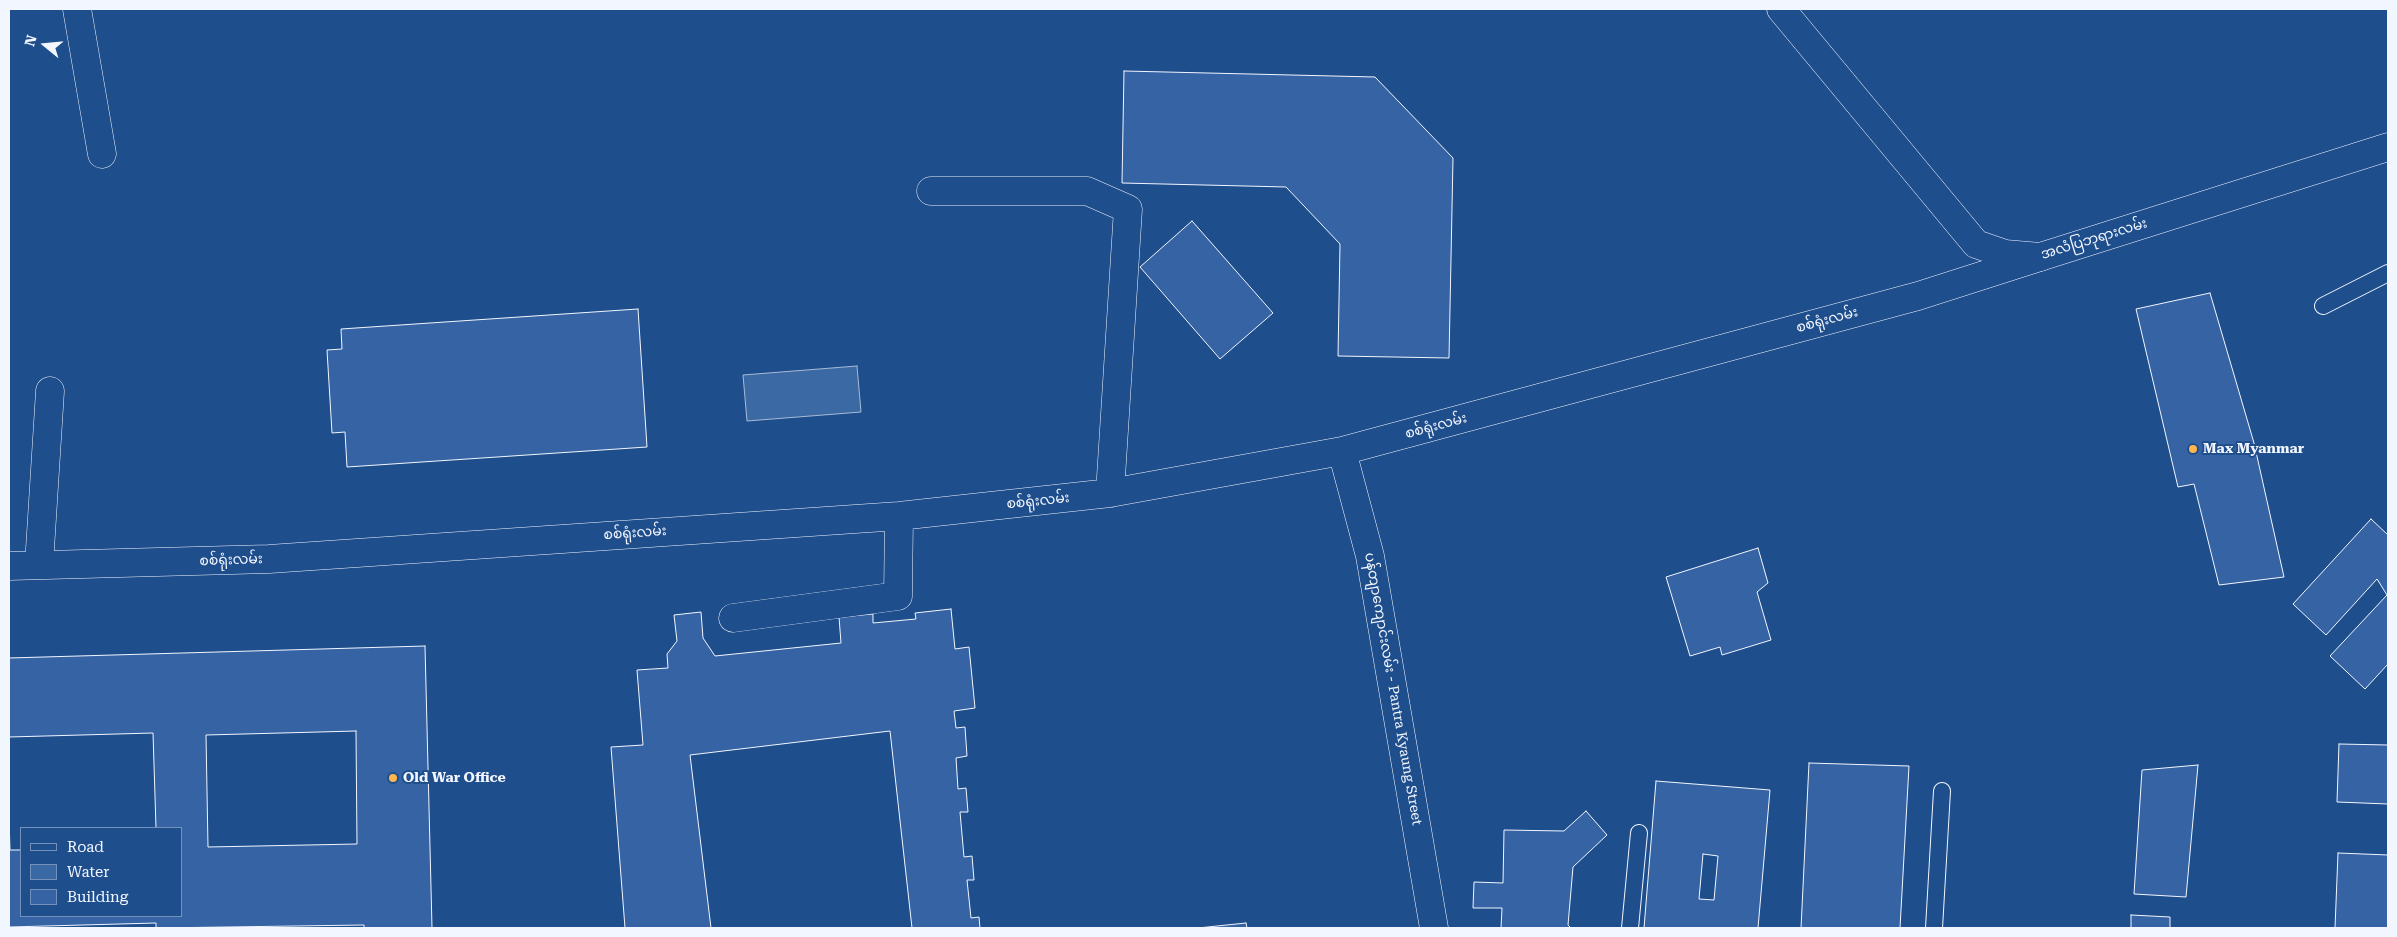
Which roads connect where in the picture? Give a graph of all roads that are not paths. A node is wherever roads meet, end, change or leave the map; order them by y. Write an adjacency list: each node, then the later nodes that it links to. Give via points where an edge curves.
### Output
1 (77, 9): 4 (street)
2 (1781, 9): 6 (street, အလံပြဘုရားလမ်း, via 1976,244 2005,254)
3 (2388, 147): 6 (street, အလံပြဘုရားလမ်း)
4 (102, 154)
5 (931, 191): 11 (street, via 1086,191 1128,209)
6 (2040, 257): 10 (street, စစ်ရုံးလမ်း, via 1924,294)
7 (2388, 273): 8 (lane)
8 (2323, 306)
9 (50, 391): 14 (street)
10 (1342, 451): 11 (street, စစ်ရုံးလမ်း); 18 (street, ပန်တျာကျောင်းလမ်း - Pantra Kyaung Street, via 1370,556)
11 (1110, 493): 12 (street, စစ်ရုံးလမ်း)
12 (899, 516): 14 (street, စစ်ရုံးလမ်း, via 269,559); 15 (street, via 898,596)
13 (9, 566): 14 (street, စစ်ရုံးလမ်း)
14 (39, 566)
15 (733, 618)
16 (1942, 791): 20 (lane)
17 (1639, 833): 19 (lane)
18 (1434, 928)
19 (1630, 928)
20 (1934, 928)

